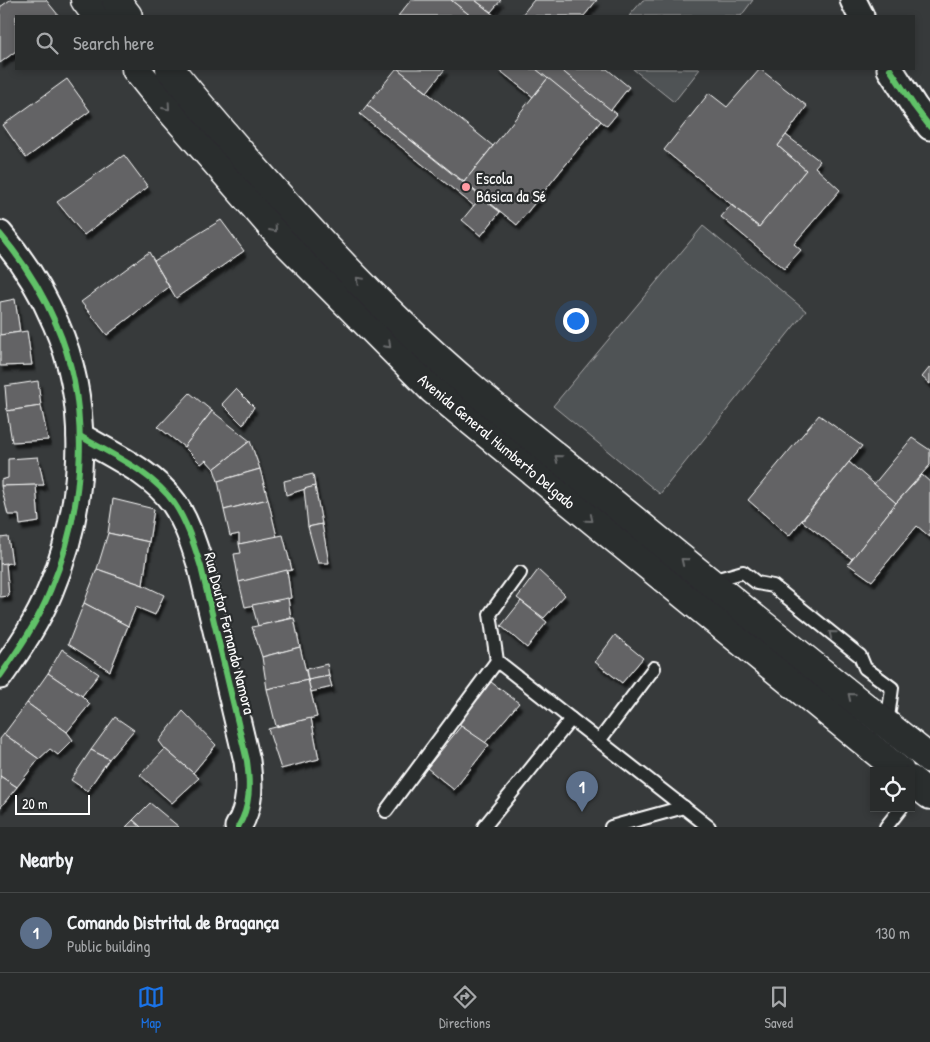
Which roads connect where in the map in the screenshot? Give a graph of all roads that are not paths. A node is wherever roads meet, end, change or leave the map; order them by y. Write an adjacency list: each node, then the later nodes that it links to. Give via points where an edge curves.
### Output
1 (85, 0): 4 (main road)
2 (116, 0): 5 (main road)
3 (853, 0): 6 (street)
4 (96, 15)
5 (127, 15)
6 (860, 15)
7 (137, 70): 22 (main road, Avenida General Humberto Delgado, one-way to 22, via 280,237 433,390)
8 (171, 70): 14 (main road, Avenida General Humberto Delgado, one-way to 8, via 477,392 404,326 306,226)
9 (891, 70): 10 (street)
10 (930, 127)
11 (0, 234): 12 (street, via 24,266 57,325 70,369)
12 (80, 436): 17 (street, via 77,490 60,565 38,614); 26 (street, Rua Doutor Fernando Namora, via 157,485 184,520 200,567 247,761 247,808)
13 (520, 573): 15 (lane, via 490,614)
14 (708, 581): 19 (main road, Avenida General Humberto Delgado, one-way to 14); 19 (lane, one-way to 14, via 892,688 866,668 860,656 838,638 773,586 757,583 743,572)
15 (497, 661): 18 (lane); 24 (lane)
16 (654, 668): 20 (lane)
17 (0, 676)
18 (572, 719): 20 (lane); 27 (lane)
19 (887, 725): 21 (main road, Avenida General Humberto Delgado)
20 (599, 741): 23 (lane)
21 (930, 759)
22 (891, 767)
23 (684, 807): 28 (lane); 29 (lane)
24 (386, 811)
25 (898, 812): 30 (lane)
26 (238, 827)
27 (484, 827)
28 (611, 827)
29 (710, 827)
30 (886, 827)

